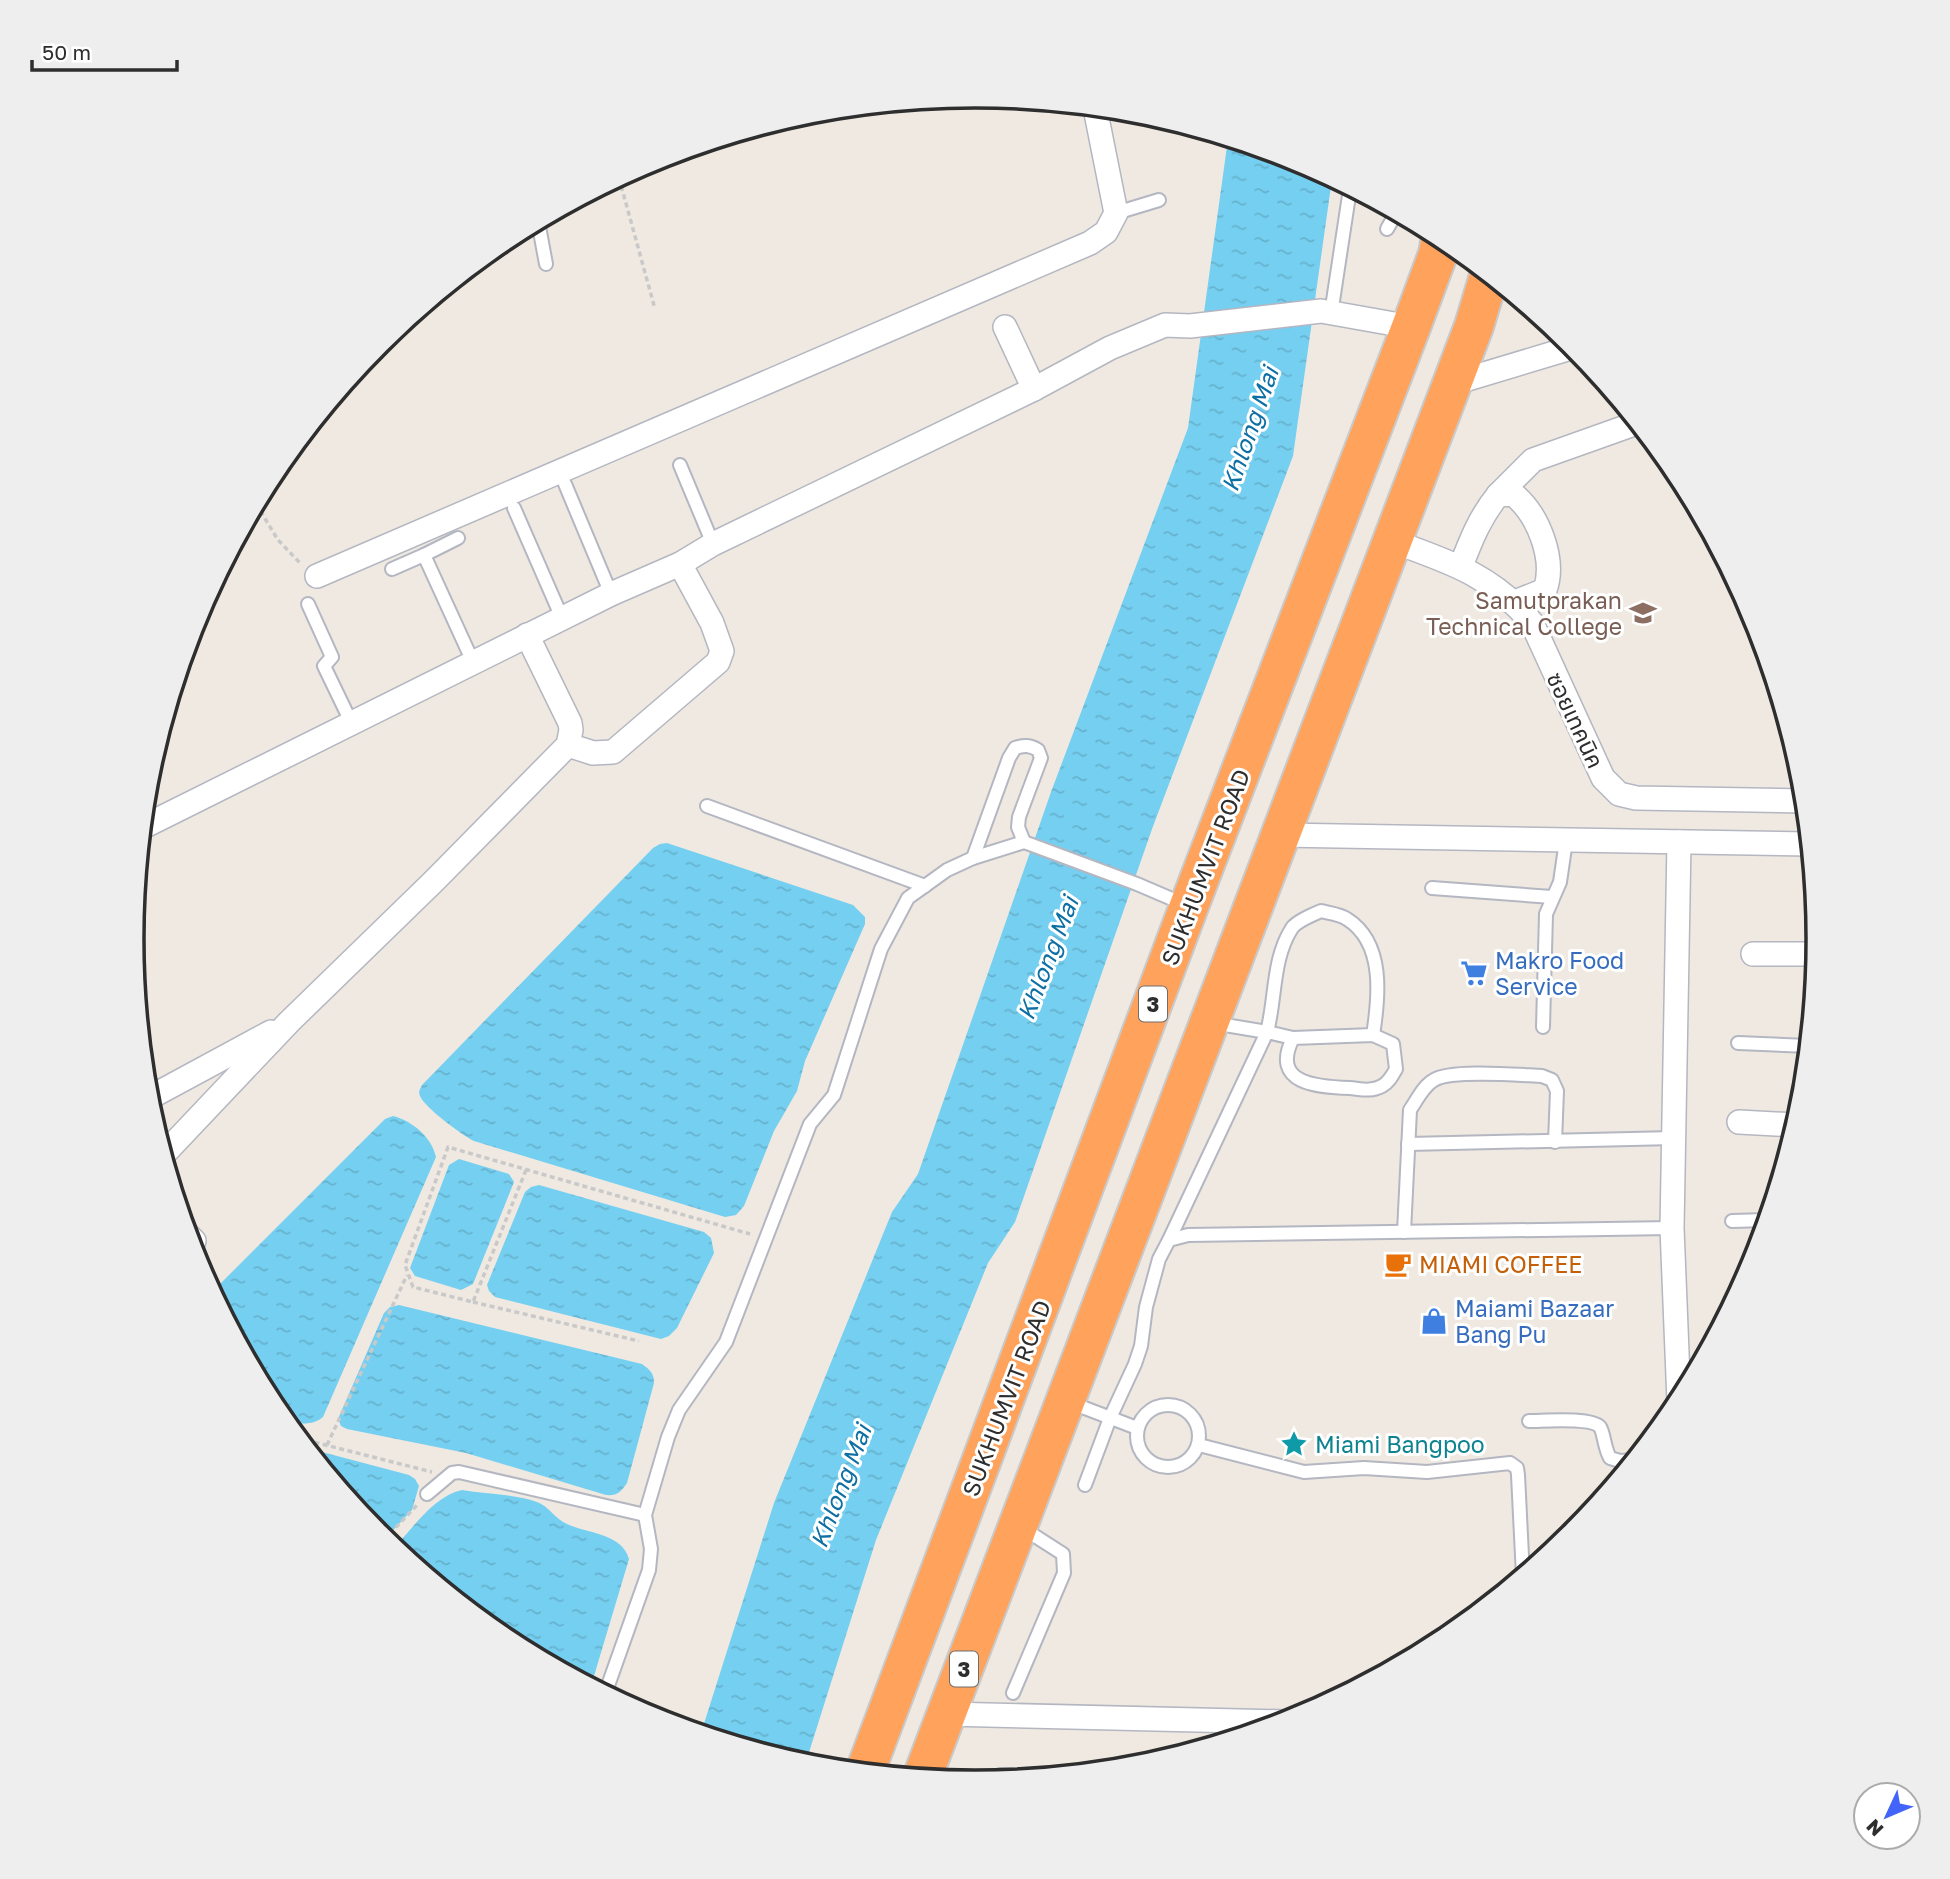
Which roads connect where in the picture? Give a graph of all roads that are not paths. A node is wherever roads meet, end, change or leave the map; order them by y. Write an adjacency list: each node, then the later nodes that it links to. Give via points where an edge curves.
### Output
1 (1097, 118): 4 (street)
2 (1348, 197): 11 (lane)
3 (1159, 200): 4 (lane)
4 (1116, 214): 29 (street, via 1106,232 1090,243)
5 (1392, 220): 6 (lane)
6 (1387, 229)
7 (540, 232): 9 (lane)
8 (1439, 250): 13 (highway, SUKHUMVIT ROAD / 3)
9 (546, 264)
10 (1486, 285): 15 (highway, 3)
11 (1326, 313): 13 (street); 16 (street, via 1165,325)
12 (1005, 327): 16 (street)
13 (1411, 327): 50 (highway, SUKHUMVIT ROAD / 3)
14 (1562, 351): 15 (street)
15 (1451, 384): 23 (highway, 3)
16 (1034, 388): 24 (street)
17 (1628, 426): 20 (street, via 1533,460)
18 (680, 465): 24 (lane)
19 (565, 484): 30 (lane)
20 (1497, 495): 27 (street, via 1476,526); 31 (street, via 1513,494 1525,503 1548,556 1550,576 1545,590)
21 (514, 508): 33 (lane)
22 (458, 538): 25 (lane)
23 (1392, 541): 27 (street, ซอยเทคนิค); 41 (highway, 3)
24 (713, 544): 26 (street)
25 (424, 555): 28 (lane); 35 (lane)
26 (680, 564): 30 (street); 37 (street, via 712,622 722,651 718,662 613,752 593,753)
27 (1461, 566): 31 (street, ซอยเทคนิค)
28 (392, 569)
29 (317, 576)
30 (611, 594): 33 (street)
31 (1515, 603): 38 (street, ซอยเทคนิค, via 1532,622 1603,778 1619,794)
32 (308, 604): 36 (lane, via 332,657 324,666)
33 (562, 618): 34 (street)
34 (527, 635): 35 (street); 37 (street, via 570,723)
35 (473, 662): 36 (street)
36 (351, 722): 40 (street)
37 (568, 745): 53 (street)
38 (1794, 801)
39 (707, 806): 47 (lane)
40 (152, 822)
41 (1281, 835): 42 (street); 54 (highway, 3)
42 (1566, 841): 43 (street); 49 (lane, via 1560,882)
43 (1679, 842): 45 (street); 64 (street)
44 (1027, 843): 46 (lane); 46 (lane, via 1018,827 1019,817 1041,758 1038,750 1024,745 1015,748 1009,758); 50 (lane)
45 (1800, 844)
46 (973, 858): 47 (lane)
47 (925, 886): 82 (lane, via 908,898 881,949 834,1095 810,1124 726,1342 679,1409)
48 (1432, 888): 49 (lane)
49 (1552, 897): 55 (lane, via 1546,914)
50 (1189, 906): 89 (highway, SUKHUMVIT ROAD / 3)
51 (1752, 954): 52 (street)
52 (1805, 954)
53 (289, 1022): 61 (street); 67 (street)
54 (1209, 1023): 56 (lane); 74 (highway, 3)
55 (1543, 1027)
56 (1267, 1032): 57 (lane, via 1277,962 1293,926 1321,911 1347,918 1371,943 1378,983); 58 (lane); 72 (lane)
57 (1373, 1035): 58 (lane); 58 (lane, via 1392,1044 1396,1069 1390,1080 1366,1091 1304,1083 1287,1063 1286,1051)
58 (1293, 1038)
59 (1738, 1043): 60 (lane)
60 (1799, 1046)
61 (158, 1093)
62 (1740, 1122): 63 (street)
63 (1785, 1124)
64 (1674, 1138): 65 (lane); 70 (street)
65 (1555, 1142): 66 (lane); 66 (lane, via 1557,1091 1552,1080 1449,1074 1433,1080 1410,1110)
66 (1408, 1144): 71 (lane)
67 (170, 1147)
68 (1757, 1220): 69 (lane)
69 (1732, 1221)
70 (1672, 1228): 71 (lane); 73 (street)
71 (1404, 1232): 72 (lane, via 1188,1235)
72 (1169, 1240): 75 (lane, via 1149,1295 1138,1355)
73 (1678, 1382)
74 (1066, 1401): 75 (lane); 83 (highway, 3)
75 (1110, 1418): 77 (lane); 80 (lane)
76 (1529, 1421): 79 (lane, via 1597,1424 1610,1458)
77 (1137, 1427): 78 (lane, via 1145,1413 1160,1405 1177,1405 1191,1414 1199,1428); 78 (lane, via 1137,1444 1145,1459 1160,1467 1184,1463)
78 (1199, 1445): 84 (lane, via 1304,1472 1364,1468 1427,1472 1510,1463 1518,1475)
79 (1621, 1461)
80 (1085, 1485)
81 (427, 1494): 82 (lane, via 447,1476 459,1472)
82 (645, 1516): 85 (lane, via 651,1549 649,1570)
83 (1018, 1524): 86 (lane, via 1063,1554 1064,1573); 87 (highway, 3)
84 (1522, 1565)
85 (609, 1686)
86 (1013, 1693)
87 (947, 1714): 88 (street); 90 (highway, 3)
88 (1255, 1721)
89 (868, 1763)
90 (925, 1769)

